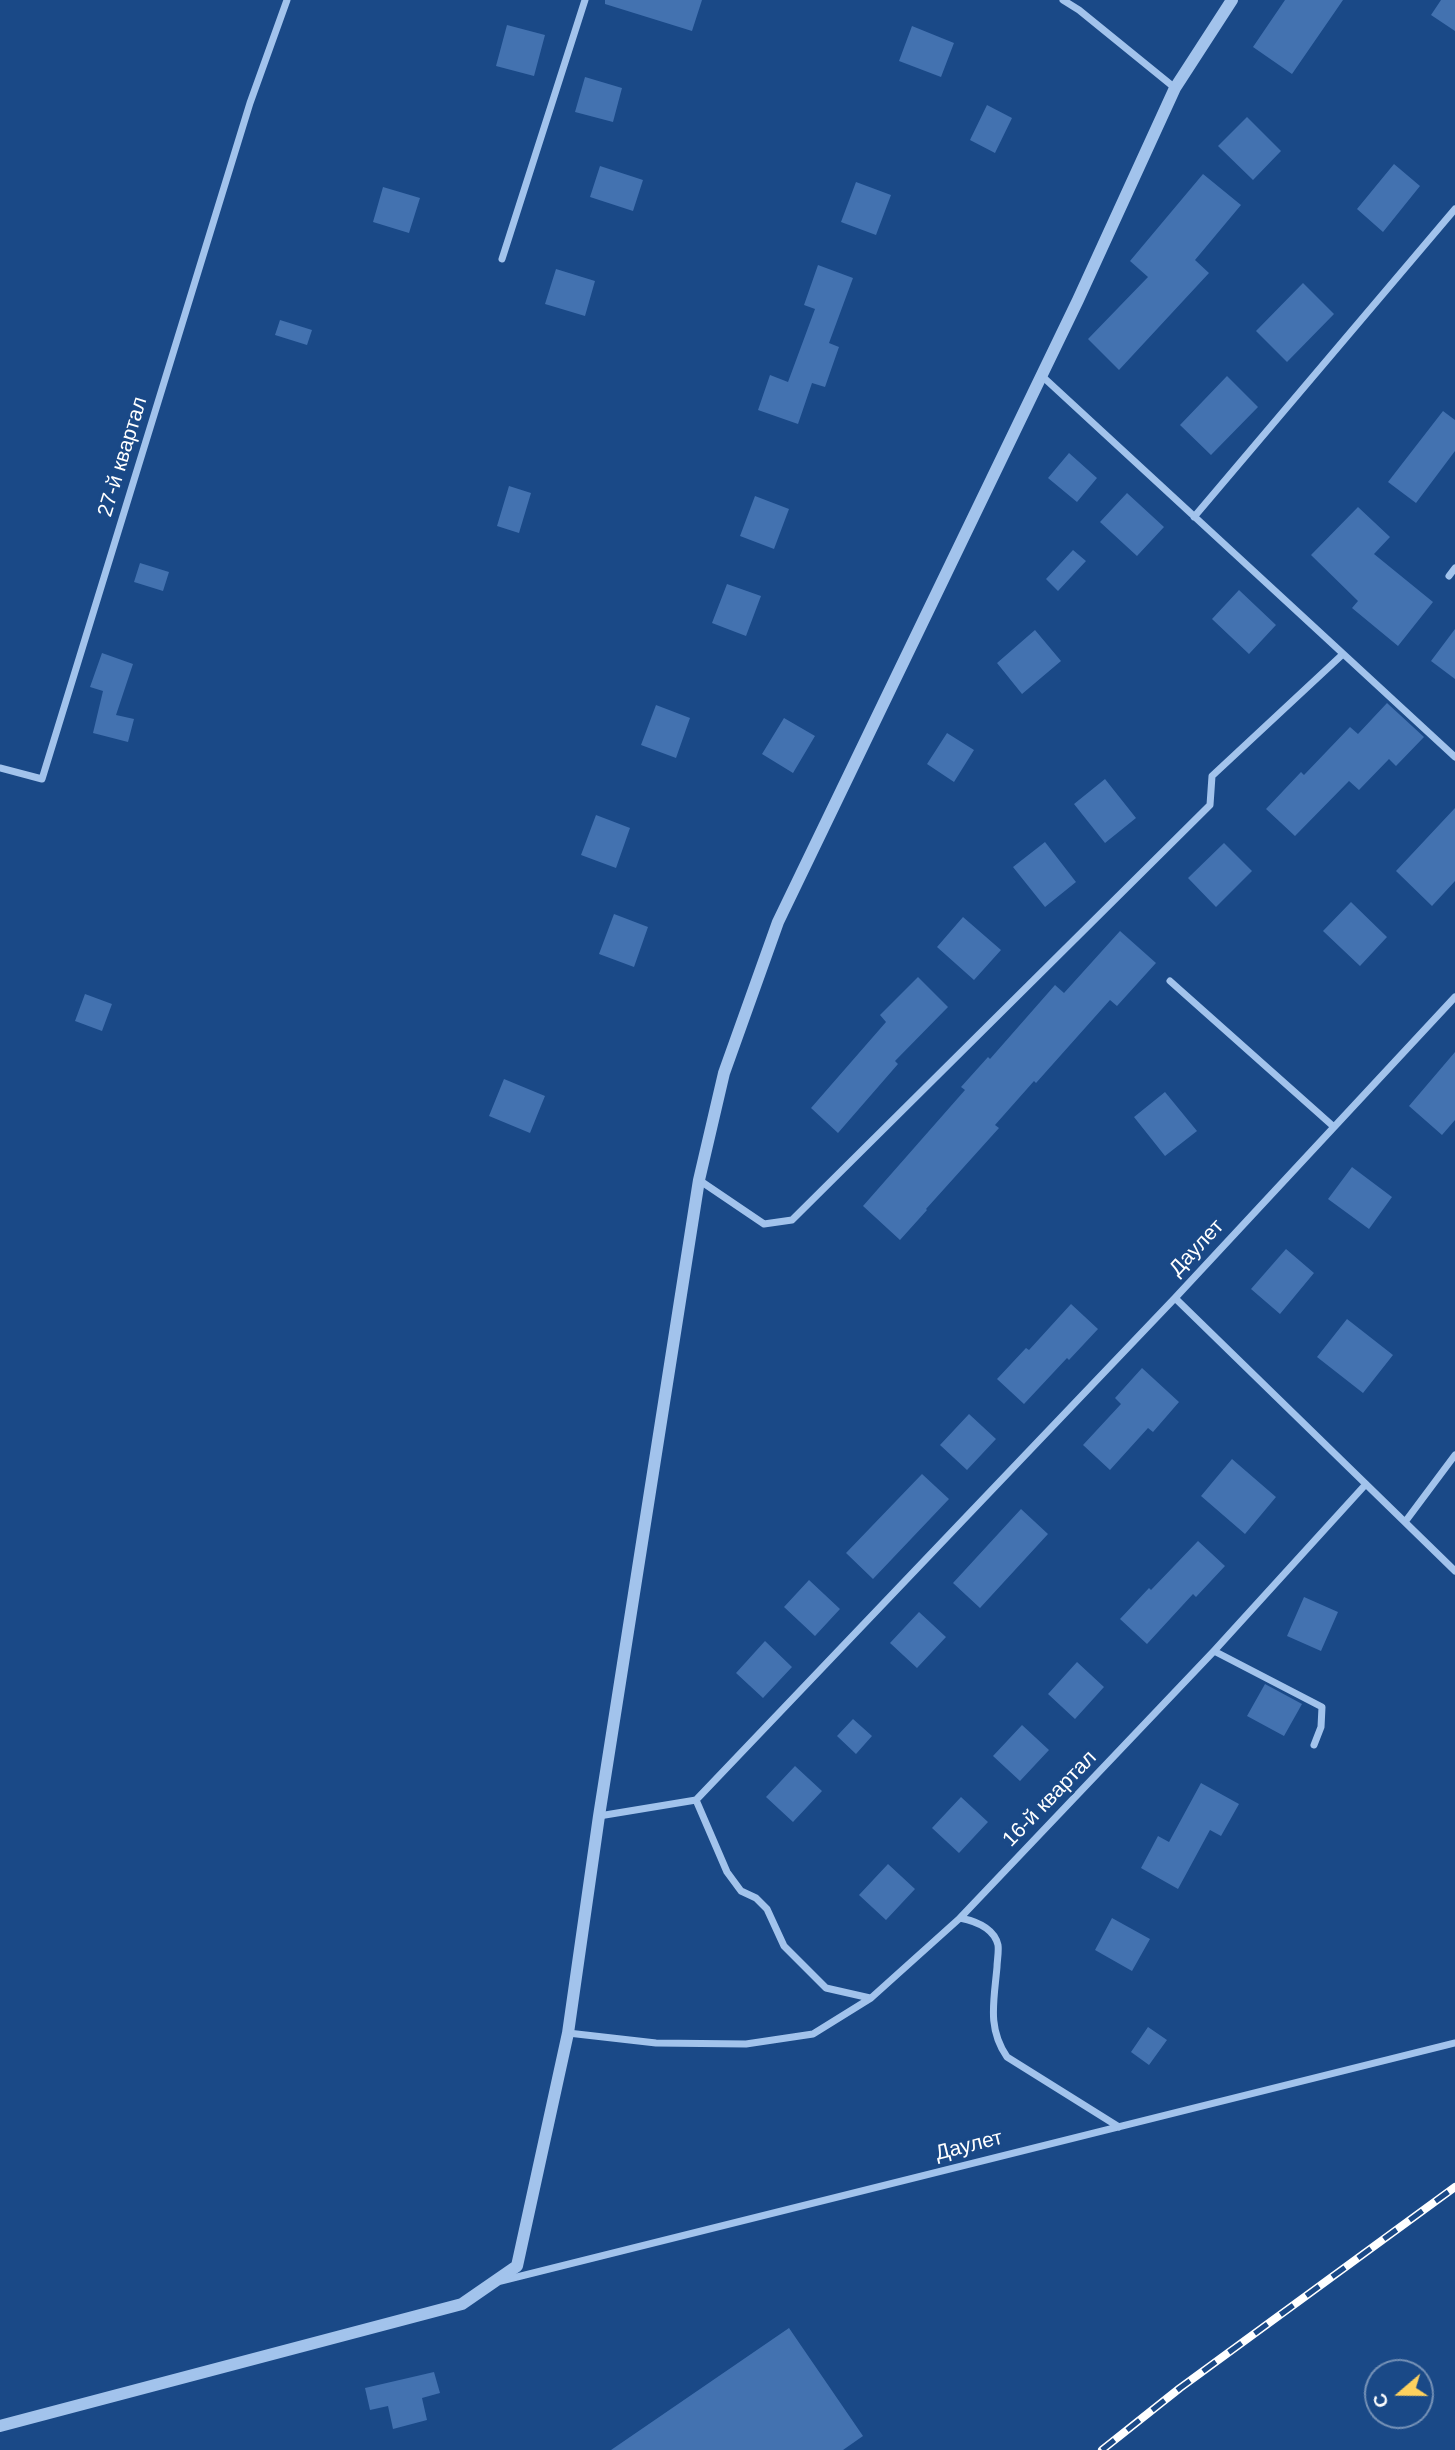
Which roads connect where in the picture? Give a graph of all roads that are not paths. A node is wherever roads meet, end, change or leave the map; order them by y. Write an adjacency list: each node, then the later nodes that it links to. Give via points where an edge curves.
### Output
1 (287, 0): 14 (street, 27-й квартал, via 250,103 42,779)
2 (585, 0): 7 (street)
3 (1063, 0): 5 (street)
4 (1231, 0): 5 (street)
5 (1175, 88): 8 (street)
6 (1455, 209): 9 (street)
7 (502, 259)
8 (1042, 376): 9 (street); 18 (street, via 778,922 724,1073)
9 (1194, 517): 12 (street)
10 (1455, 568): 11 (street)
11 (1448, 576)
12 (1343, 654): 13 (street); 18 (street, via 1212,776 1210,805 792,1220 764,1224)
13 (1455, 757)
14 (0, 768)
15 (1170, 981): 17 (street)
16 (1455, 997): 17 (street, Даулет)
17 (1334, 1127): 19 (street, Даулет)
18 (699, 1180): 27 (street)
19 (1175, 1298): 21 (street, Даулет); 26 (street)
20 (1455, 1455): 22 (street)
21 (1366, 1484): 22 (street, Даулет); 24 (street, 16-й квартал)
22 (1405, 1522): 23 (street, Даулет)
23 (1455, 1571)
24 (1214, 1651): 25 (street, via 1322,1707); 28 (street, 16-й квартал)
25 (1314, 1745)
26 (696, 1800): 27 (street); 29 (street, via 727,1872 741,1891 767,1909 784,1946 826,1989)
27 (599, 1816): 30 (street)
28 (960, 1918): 29 (street, 16-й квартал); 32 (street, via 987,1928 998,1944 993,2019 996,2042 1006,2057)
29 (871, 1998): 30 (street, 16-й квартал, via 813,2034 746,2044 656,2043)
30 (568, 2033): 33 (street, via 517,2266)
31 (1455, 2043): 32 (street, Даулет)
32 (1118, 2127): 33 (street, Даулет)
33 (492, 2283): 34 (street, via 461,2304)
34 (0, 2426)

